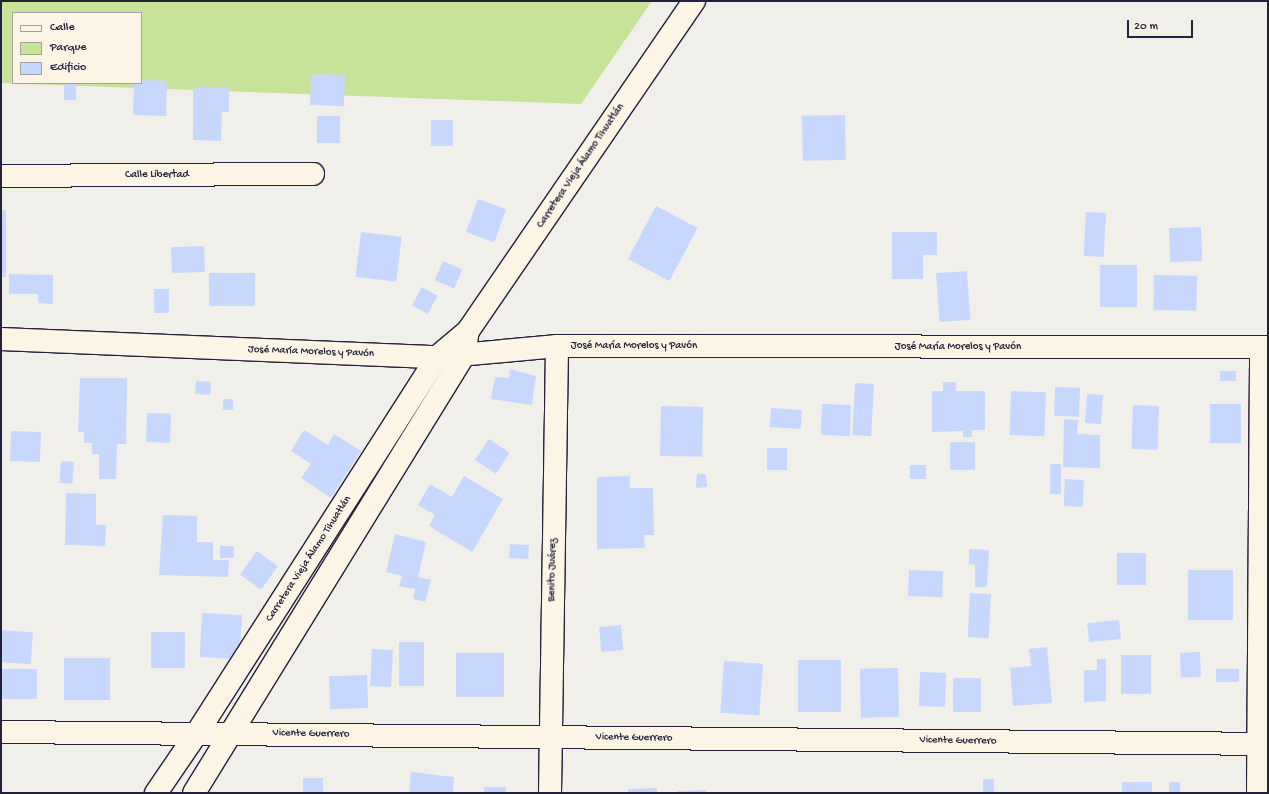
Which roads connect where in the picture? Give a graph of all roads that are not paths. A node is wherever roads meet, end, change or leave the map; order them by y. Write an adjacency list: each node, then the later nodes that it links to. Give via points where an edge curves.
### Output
1 (694, 1): 4 (street, Carretera Vieja Álamo Tihuatlán)
2 (313, 174): 3 (street, Calle Libertad)
3 (1, 176)
4 (468, 331): 8 (street, Carretera Vieja Álamo Tihuatlán); 9 (street, Carretera Vieja Álamo Tihuatlán)
5 (1, 339): 9 (street, José María Morelos y Pavón)
6 (557, 346): 7 (street, José María Morelos y Pavón); 8 (street, José María Morelos y Pavón); 13 (street, Benito Juárez)
7 (1264, 347): 14 (street)
8 (464, 355): 9 (street, José María Morelos y Pavón); 12 (street, Carretera Vieja Álamo Tihuatlán)
9 (437, 357): 11 (street, Carretera Vieja Álamo Tihuatlán)
10 (1, 732): 11 (street, Vicente Guerrero)
11 (197, 733): 12 (street, Vicente Guerrero); 15 (street, Carretera Vieja Álamo Tihuatlán)
12 (230, 733): 13 (street, Vicente Guerrero); 16 (street, Carretera Vieja Álamo Tihuatlán)
13 (550, 737): 14 (street, Vicente Guerrero); 17 (street, Benito Juárez)
14 (1263, 744): 18 (street)
15 (156, 793)
16 (194, 793)
17 (550, 793)
18 (1258, 793)

